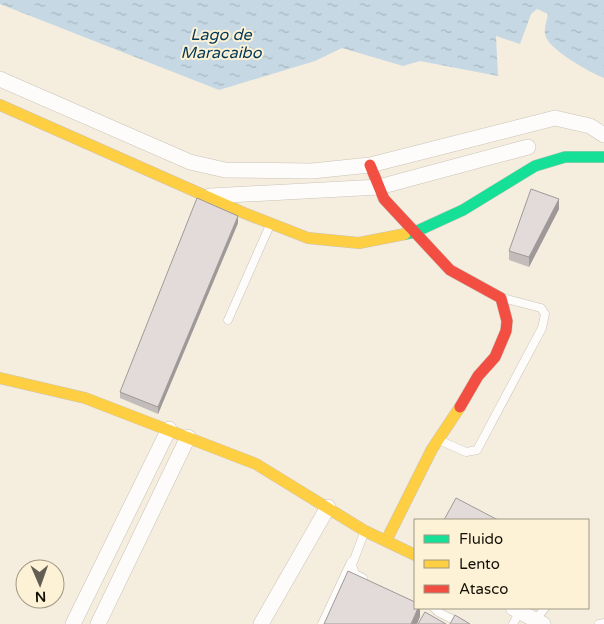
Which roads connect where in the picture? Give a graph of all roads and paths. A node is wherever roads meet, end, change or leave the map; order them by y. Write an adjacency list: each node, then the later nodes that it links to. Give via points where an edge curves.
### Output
1 (0, 79): 6 (street, via 190,162 225,170 312,171)
2 (0, 105): 8 (street)
3 (604, 135): 6 (street, via 590,126 554,118)
4 (528, 147): 7 (street)
5 (604, 157): 10 (street, via 565,157 535,166 463,210)
6 (370, 166): 7 (street)
7 (379, 187): 8 (street); 10 (street, via 384,199)
8 (206, 196): 9 (street)
9 (271, 223): 10 (street, via 308,238 359,243); 12 (lane)
10 (415, 232): 11 (street, via 450,270)
11 (501, 298): 16 (street, via 506,331 495,357 478,376); 16 (lane, via 541,308 545,314 542,328 477,450 466,452)
12 (228, 320)
13 (0, 378): 14 (street, via 85,398)
14 (169, 429): 15 (street); 28 (street)
15 (188, 437): 17 (street, via 256,464); 29 (street)
16 (440, 440): 19 (street, via 432,449)
17 (328, 507): 18 (street); 30 (street)
18 (365, 531): 19 (street); 21 (lane)
19 (386, 541): 20 (street)
20 (414, 552)
21 (352, 559): 22 (lane, via 355,574); 31 (lane)
22 (375, 584)
23 (435, 609): 32 (lane)
24 (545, 609): 26 (lane)
25 (515, 614): 26 (street)
26 (539, 622)
27 (604, 623): 33 (lane)
28 (73, 624)
29 (98, 624)
30 (261, 624)
31 (322, 624)
32 (462, 624)
33 (599, 624)

